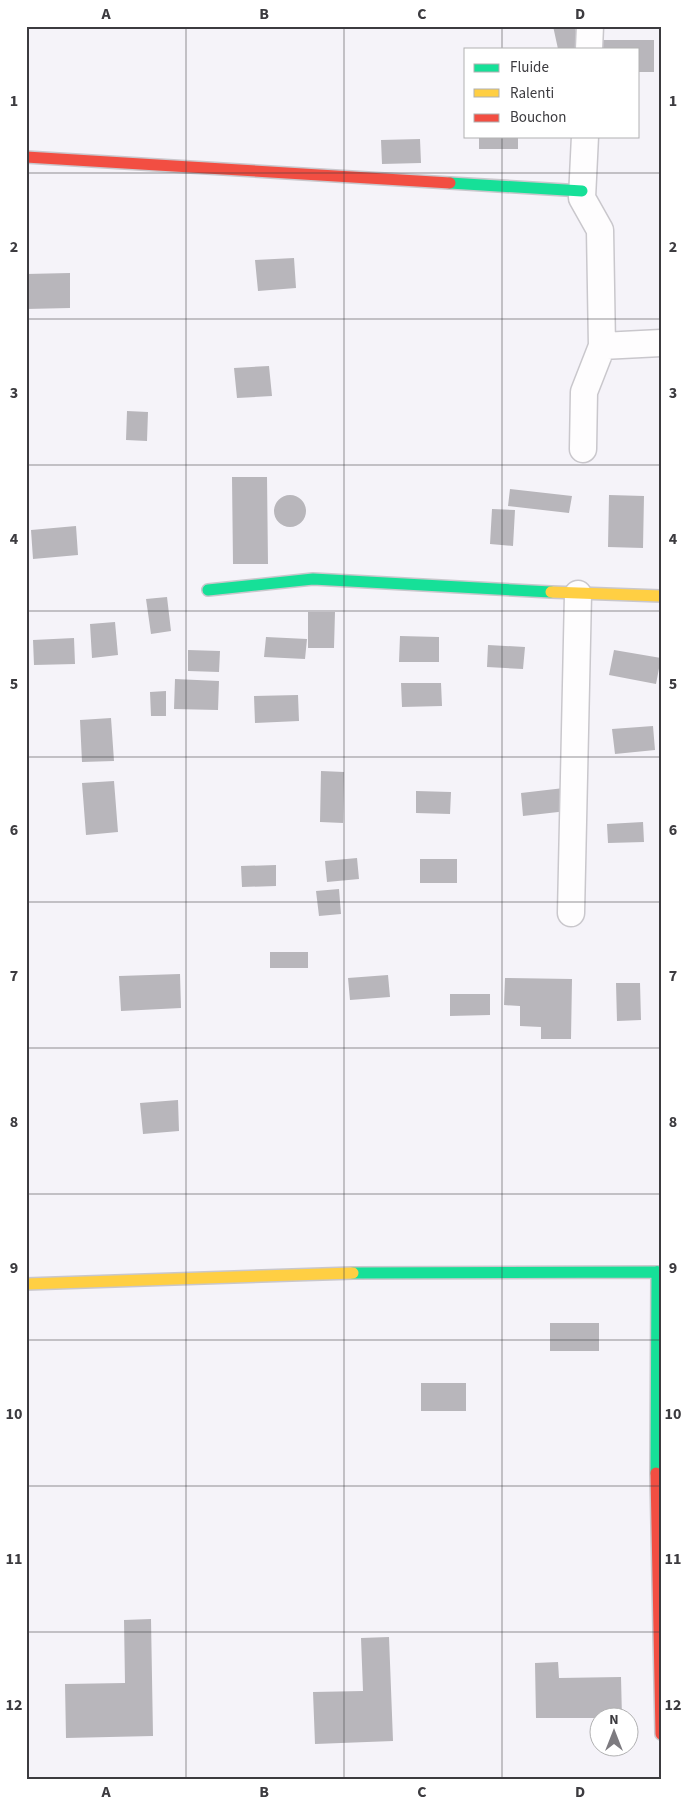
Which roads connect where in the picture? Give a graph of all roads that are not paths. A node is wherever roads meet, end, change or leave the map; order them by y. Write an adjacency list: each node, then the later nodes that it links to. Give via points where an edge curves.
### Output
1 (590, 26): 2 (street)
2 (589, 48)
3 (585, 138): 5 (street)
4 (26, 157): 5 (street)
5 (582, 191): 7 (street, via 582,198 600,230)
6 (661, 343): 7 (street)
7 (602, 346): 8 (street, via 584,392)
8 (584, 449)
9 (208, 590): 10 (street, via 313,579)
10 (578, 594): 11 (street); 12 (street)
11 (661, 596)
12 (571, 913)
13 (659, 1272): 14 (street, via 365,1273); 15 (street, via 657,1590)
14 (26, 1284)
15 (661, 1734)

